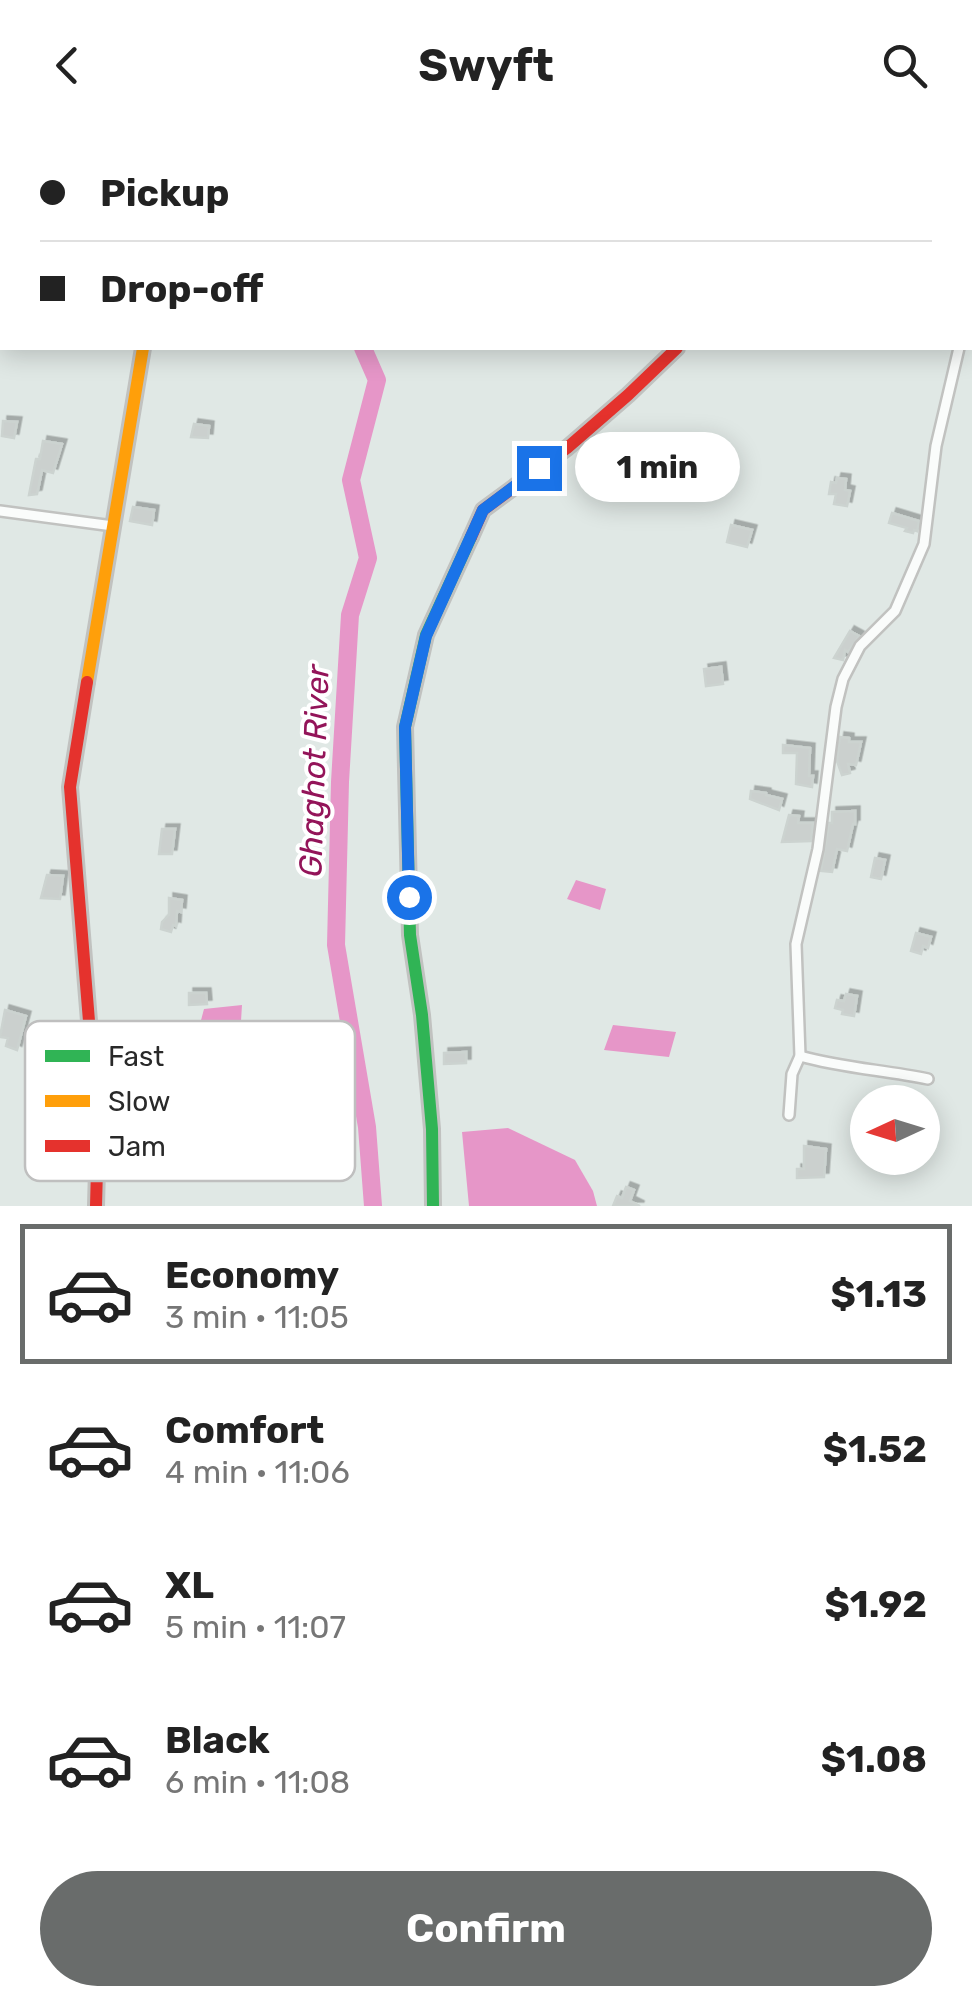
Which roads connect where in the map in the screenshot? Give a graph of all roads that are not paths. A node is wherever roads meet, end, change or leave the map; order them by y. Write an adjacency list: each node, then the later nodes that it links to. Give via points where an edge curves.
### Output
1 (143, 350): 5 (street)
2 (676, 350): 12 (street, via 567,448 483,510 426,636 405,727 410,935 432,1129)
3 (958, 350): 7 (street, via 924,544 895,612 860,646 836,707 818,849 796,944)
4 (0, 511): 5 (street)
5 (113, 526): 6 (street, via 70,787)
6 (89, 1021)
7 (800, 1056): 8 (street); 9 (street)
8 (928, 1079)
9 (789, 1115)
10 (97, 1181): 11 (street)
11 (96, 1206)
12 (433, 1206)

